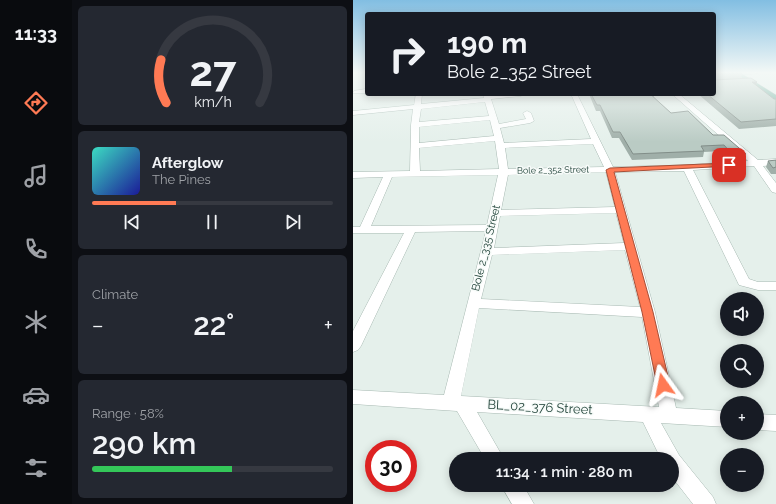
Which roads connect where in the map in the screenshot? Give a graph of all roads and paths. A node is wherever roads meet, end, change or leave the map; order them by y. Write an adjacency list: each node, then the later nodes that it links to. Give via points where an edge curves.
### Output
1 (419, 96): 6 (street)
2 (498, 96): 5 (street)
3 (575, 96): 11 (street)
4 (677, 96): 14 (street)
5 (487, 97): 6 (street); 10 (street, Bole 2_335 Street)
6 (418, 106): 7 (street); 9 (street)
7 (353, 113)
8 (527, 113): 10 (street, via 529,121)
9 (415, 125): 10 (street); 12 (street)
10 (497, 132): 11 (street); 12 (street); 17 (street, Bole 2_335 Street)
11 (597, 141): 16 (street)
12 (415, 146): 18 (street)
13 (776, 162): 14 (street, Bole 2_352 Street)
14 (756, 163): 15 (street, Bole 2_352 Street); 21 (street)
15 (687, 168): 16 (street, Bole 2_352 Street); 29 (street, via 744,282 758,286)
16 (610, 170): 17 (street, Bole 2_352 Street); 22 (street)
17 (504, 171): 18 (street, Bole 2_352 Street); 23 (street, Bole 2_335 Street)
18 (415, 173): 19 (street, Bole 2_352 Street)
19 (389, 174): 20 (street, Bole 2_352 Street); 26 (street)
20 (353, 175)
21 (776, 190)
22 (620, 210): 23 (street); 27 (street)
23 (495, 213): 24 (street, Bole 2_335 Street)
24 (493, 228): 25 (street); 28 (street, Bole 2_335 Street)
25 (411, 229): 26 (street); 32 (street)
26 (358, 230)
27 (631, 246): 28 (street); 31 (street)
28 (487, 252): 30 (street, Bole 2_335 Street)
29 (776, 286)
30 (473, 303): 31 (street); 34 (street, Bole 2_335 Street)
31 (648, 312): 36 (street)
32 (353, 346)
33 (353, 397): 34 (street, BL_02_376 Street)
34 (457, 403): 35 (street, BL_02_376 Street); 40 (street)
35 (649, 413): 36 (street, BL_02_376 Street); 43 (street, via 661,442 694,491)
36 (669, 415): 37 (street, BL_02_376 Street)
37 (720, 419)
38 (764, 423): 39 (street)
39 (776, 424)
40 (490, 452)
41 (516, 492): 42 (street)
42 (524, 504)
43 (706, 504)

